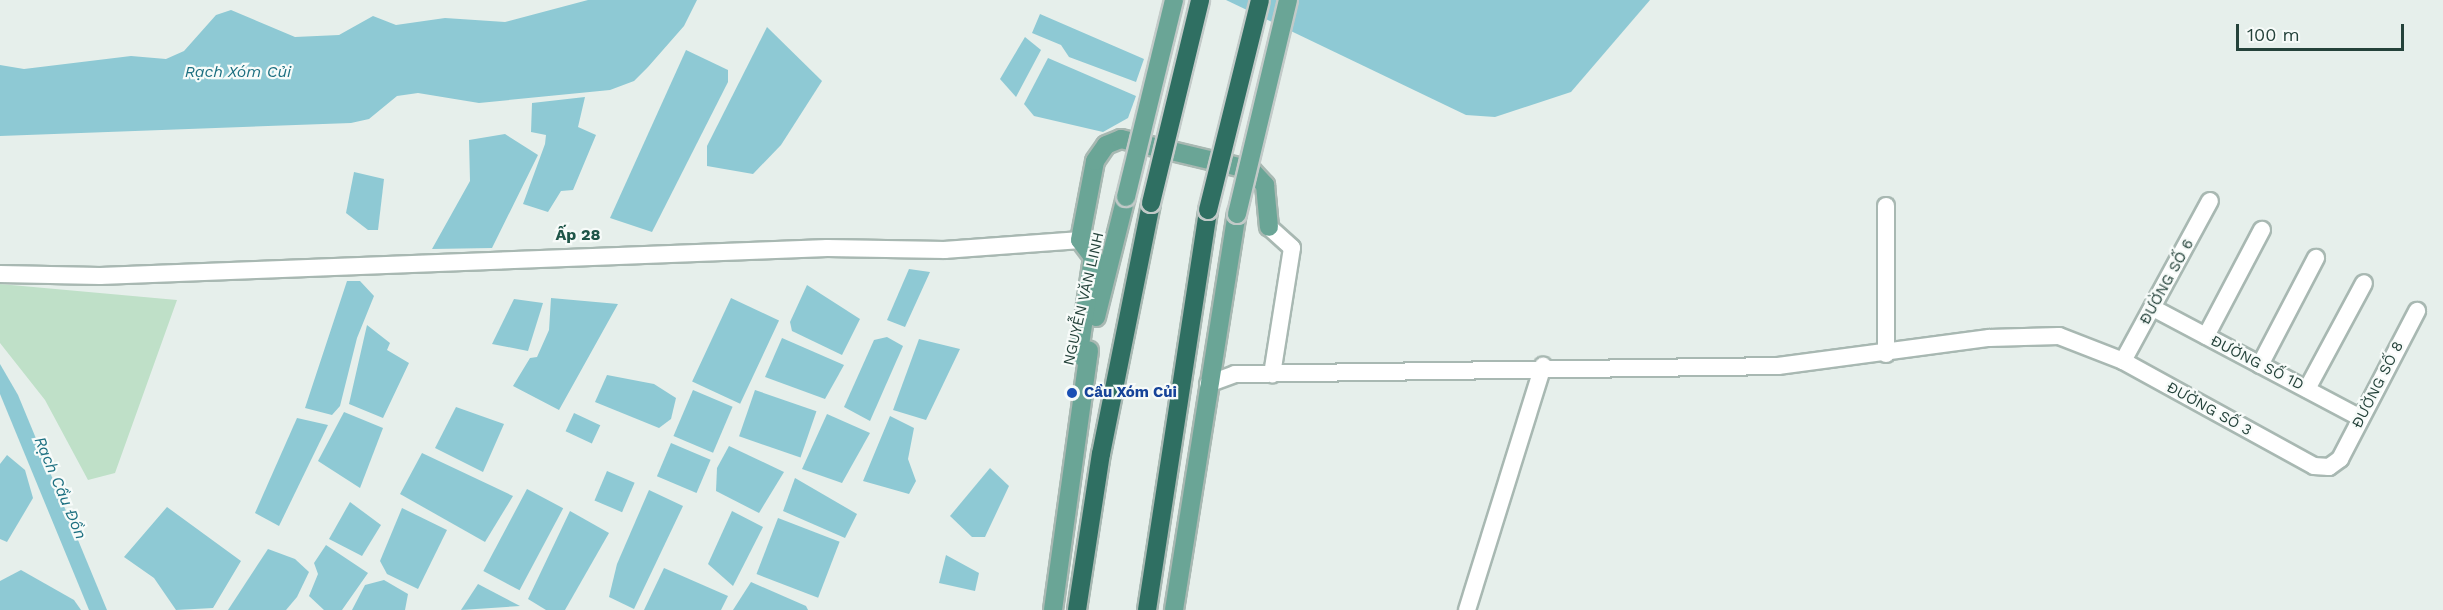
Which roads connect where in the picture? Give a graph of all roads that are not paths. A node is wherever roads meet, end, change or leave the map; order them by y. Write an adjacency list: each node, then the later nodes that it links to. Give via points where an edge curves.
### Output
1 (1174, 0): 18 (main road, NGUYỄN VĂN LINH, bridge)
2 (1200, 0): 29 (highway, bridge, via 1151,203 1101,454)
3 (1260, 0): 30 (highway, bridge, via 1208,210)
4 (1288, 0): 16 (main road, bridge, via 1237,214)
5 (2210, 201): 13 (street, ĐƯỜNG SỐ 6)
6 (1886, 206): 17 (street)
7 (1269, 227): 9 (main road, via 1265,185 1251,170 1121,139 1106,145 1095,161); 23 (street, via 1292,248)
8 (2262, 230): 15 (street)
9 (1080, 240): 11 (street, via 945,250 827,248 100,276); 18 (main road, via 1093,257 1079,352)
10 (2316, 258): 20 (street)
11 (0, 274)
12 (2364, 283): 25 (street)
13 (2153, 308): 15 (street, ĐƯỜNG SỐ 1D); 19 (street, ĐƯỜNG SỐ 6)
14 (2417, 311): 26 (street, ĐƯỜNG SỐ 8)
15 (2206, 336): 20 (street, ĐƯỜNG SỐ 1D)
16 (1213, 353): 22 (street); 24 (main road)
17 (1886, 354): 19 (street, ĐƯỜNG SỐ 3, via 1989,338 2078,341); 21 (street, via 1778,366)
18 (1087, 362): 28 (main road, NGUYỄN VĂN LINH)
19 (2123, 362): 27 (street, ĐƯỜNG SỐ 3, via 2314,466 2329,467)
20 (2260, 365): 25 (street, ĐƯỜNG SỐ 1D)
21 (1543, 366): 23 (street); 32 (street)
22 (1235, 374): 23 (street); 24 (street)
23 (1272, 374)
24 (1208, 384): 31 (main road)
25 (2307, 389): 26 (street, ĐƯỜNG SỐ 1D)
26 (2361, 418): 27 (street, ĐƯỜNG SỐ 8)
27 (2340, 459)
28 (1053, 610)
29 (1077, 610)
30 (1147, 610)
31 (1174, 610)
32 (1467, 610)

